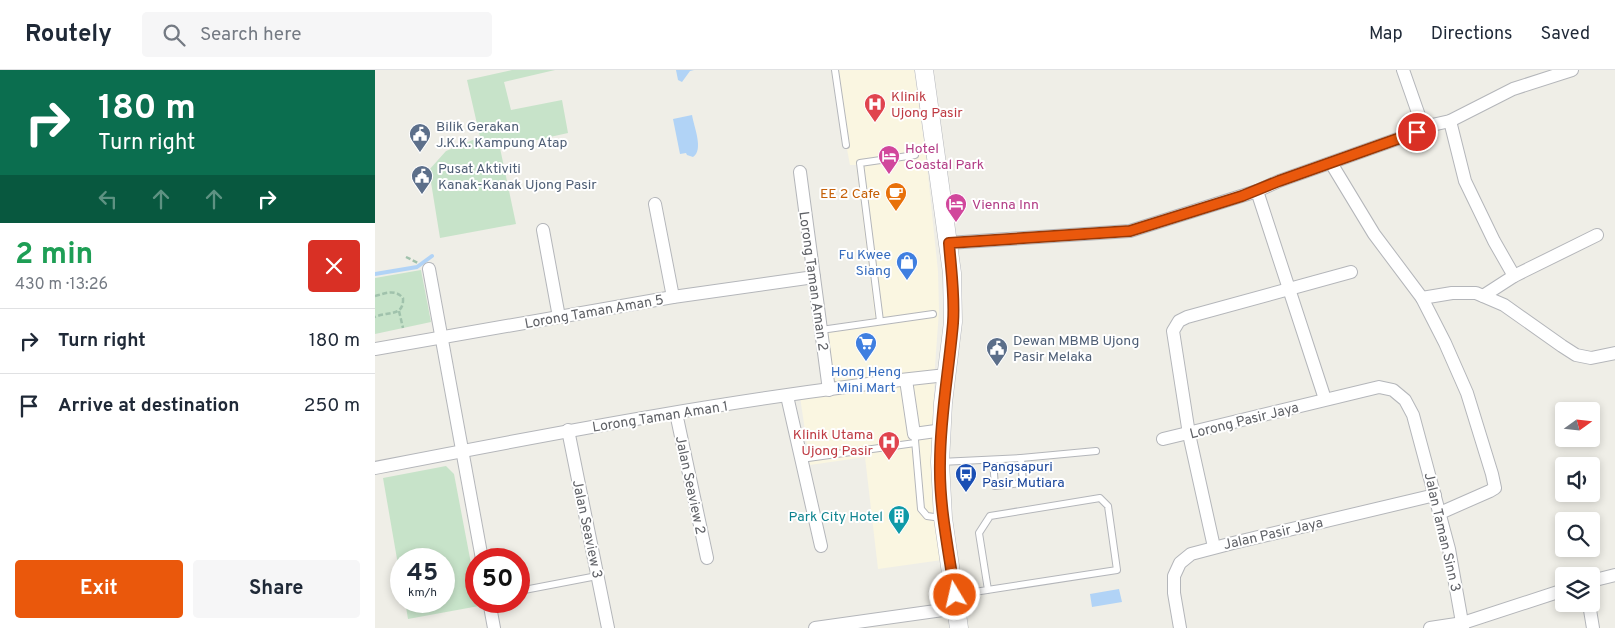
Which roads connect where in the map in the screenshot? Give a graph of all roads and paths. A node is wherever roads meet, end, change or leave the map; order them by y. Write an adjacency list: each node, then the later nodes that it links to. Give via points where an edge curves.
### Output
1 (835, 70): 7 (lane)
2 (924, 70): 15 (main road)
3 (1403, 70): 6 (street)
4 (1572, 70): 5 (street, via 1513,89)
5 (1450, 120): 6 (street); 19 (street, via 1465,181)
6 (1423, 127): 9 (street)
7 (847, 145)
8 (915, 155): 29 (lane, via 860,163)
9 (1331, 163): 11 (street); 24 (street, via 1374,234)
10 (800, 172): 18 (street, Lorong Taman Aman 2)
11 (1257, 191): 15 (street, via 1130,231); 20 (street)
12 (655, 204): 23 (street)
13 (543, 230): 28 (street)
14 (1597, 235): 19 (street)
15 (949, 243): 35 (main road, via 953,322)
16 (429, 268): 32 (street)
17 (1351, 272): 20 (street)
18 (814, 276): 23 (street, Lorong Taman Aman 5); 31 (street, Lorong Taman Aman 2)
19 (1514, 276): 22 (street)
20 (1290, 288): 39 (street); 43 (street, via 1179,321 1173,331)
21 (375, 296): 25 (path, via 399,293 403,305)
22 (1483, 296): 24 (street, via 1452,293); 34 (street, via 1504,305 1577,355 1591,358)
23 (673, 297): 28 (street, Lorong Taman Aman 5)
24 (1422, 298): 55 (street, via 1467,393 1495,488)
25 (399, 311): 27 (path); 30 (path)
26 (933, 314): 29 (lane)
27 (375, 317)
28 (559, 317): 32 (street, Lorong Taman Aman 5)
29 (880, 321): 31 (lane)
30 (403, 328)
31 (821, 330): 37 (street, Lorong Taman Aman 2)
32 (442, 338): 33 (street, Lorong Taman Aman 5); 47 (street)
33 (375, 349)
34 (1615, 353)
35 (946, 375): 36 (street, Lorong Taman Aman 1); 42 (main road)
36 (906, 380): 37 (street, Lorong Taman Aman 1); 45 (street)
37 (829, 390): 38 (street, Lorong Taman Aman 1)
38 (787, 396): 40 (street, Lorong Taman Aman 1); 50 (street)
39 (1325, 399): 43 (street, Lorong Pasir Jaya); 44 (street, Lorong Pasir Jaya, via 1379,387 1393,390 1405,400)
40 (676, 413): 41 (street, Lorong Taman Aman 1); 60 (street, Jalan Seaview 2)
41 (568, 430): 47 (street, Lorong Taman Aman 1); 62 (street, Jalan Seaview 3)
42 (943, 430): 45 (street); 52 (main road)
43 (1189, 434): 46 (street, Lorong Pasir Jaya); 58 (street)
44 (1420, 436): 54 (street, Jalan Taman Sinn 3)
45 (914, 439): 50 (lane); 56 (lane, via 921,509 927,516)
46 (1163, 439)
47 (462, 451): 53 (street, Lorong Taman Aman 1); 59 (street)
48 (1097, 451): 49 (lane)
49 (1021, 458): 51 (lane); 51 (lane, via 1023,483 995,486)
50 (801, 460): 57 (street)
51 (993, 460): 52 (lane)
52 (940, 462): 56 (main road)
53 (375, 468)
54 (1435, 495): 55 (street, Jalan Taman Sinn 3); 58 (street, Jalan Pasir Jaya)
55 (1440, 513): 70 (street, Jalan Taman Sinn 3)
56 (943, 518): 67 (main road)
57 (821, 546)
58 (1214, 547): 75 (street, Jalan Pasir Jaya, via 1191,554 1174,576)
59 (479, 548)
60 (707, 558)
61 (1615, 575): 63 (street)
62 (597, 576): 64 (lane); 72 (street, Jalan Seaview 3)
63 (1600, 579)
64 (530, 589)
65 (988, 590): 65 (lane, via 979,532 990,516 1100,498 1108,506 1117,570); 67 (lane)
66 (1555, 593): 70 (street)
67 (956, 602): 73 (street); 74 (main road)
68 (1590, 612): 77 (street)
69 (491, 613): 71 (street)
70 (1463, 625): 76 (street)
71 (493, 628)
72 (608, 628)
73 (815, 628)
74 (959, 628)
75 (1180, 628)
76 (1430, 628)
77 (1593, 628)

